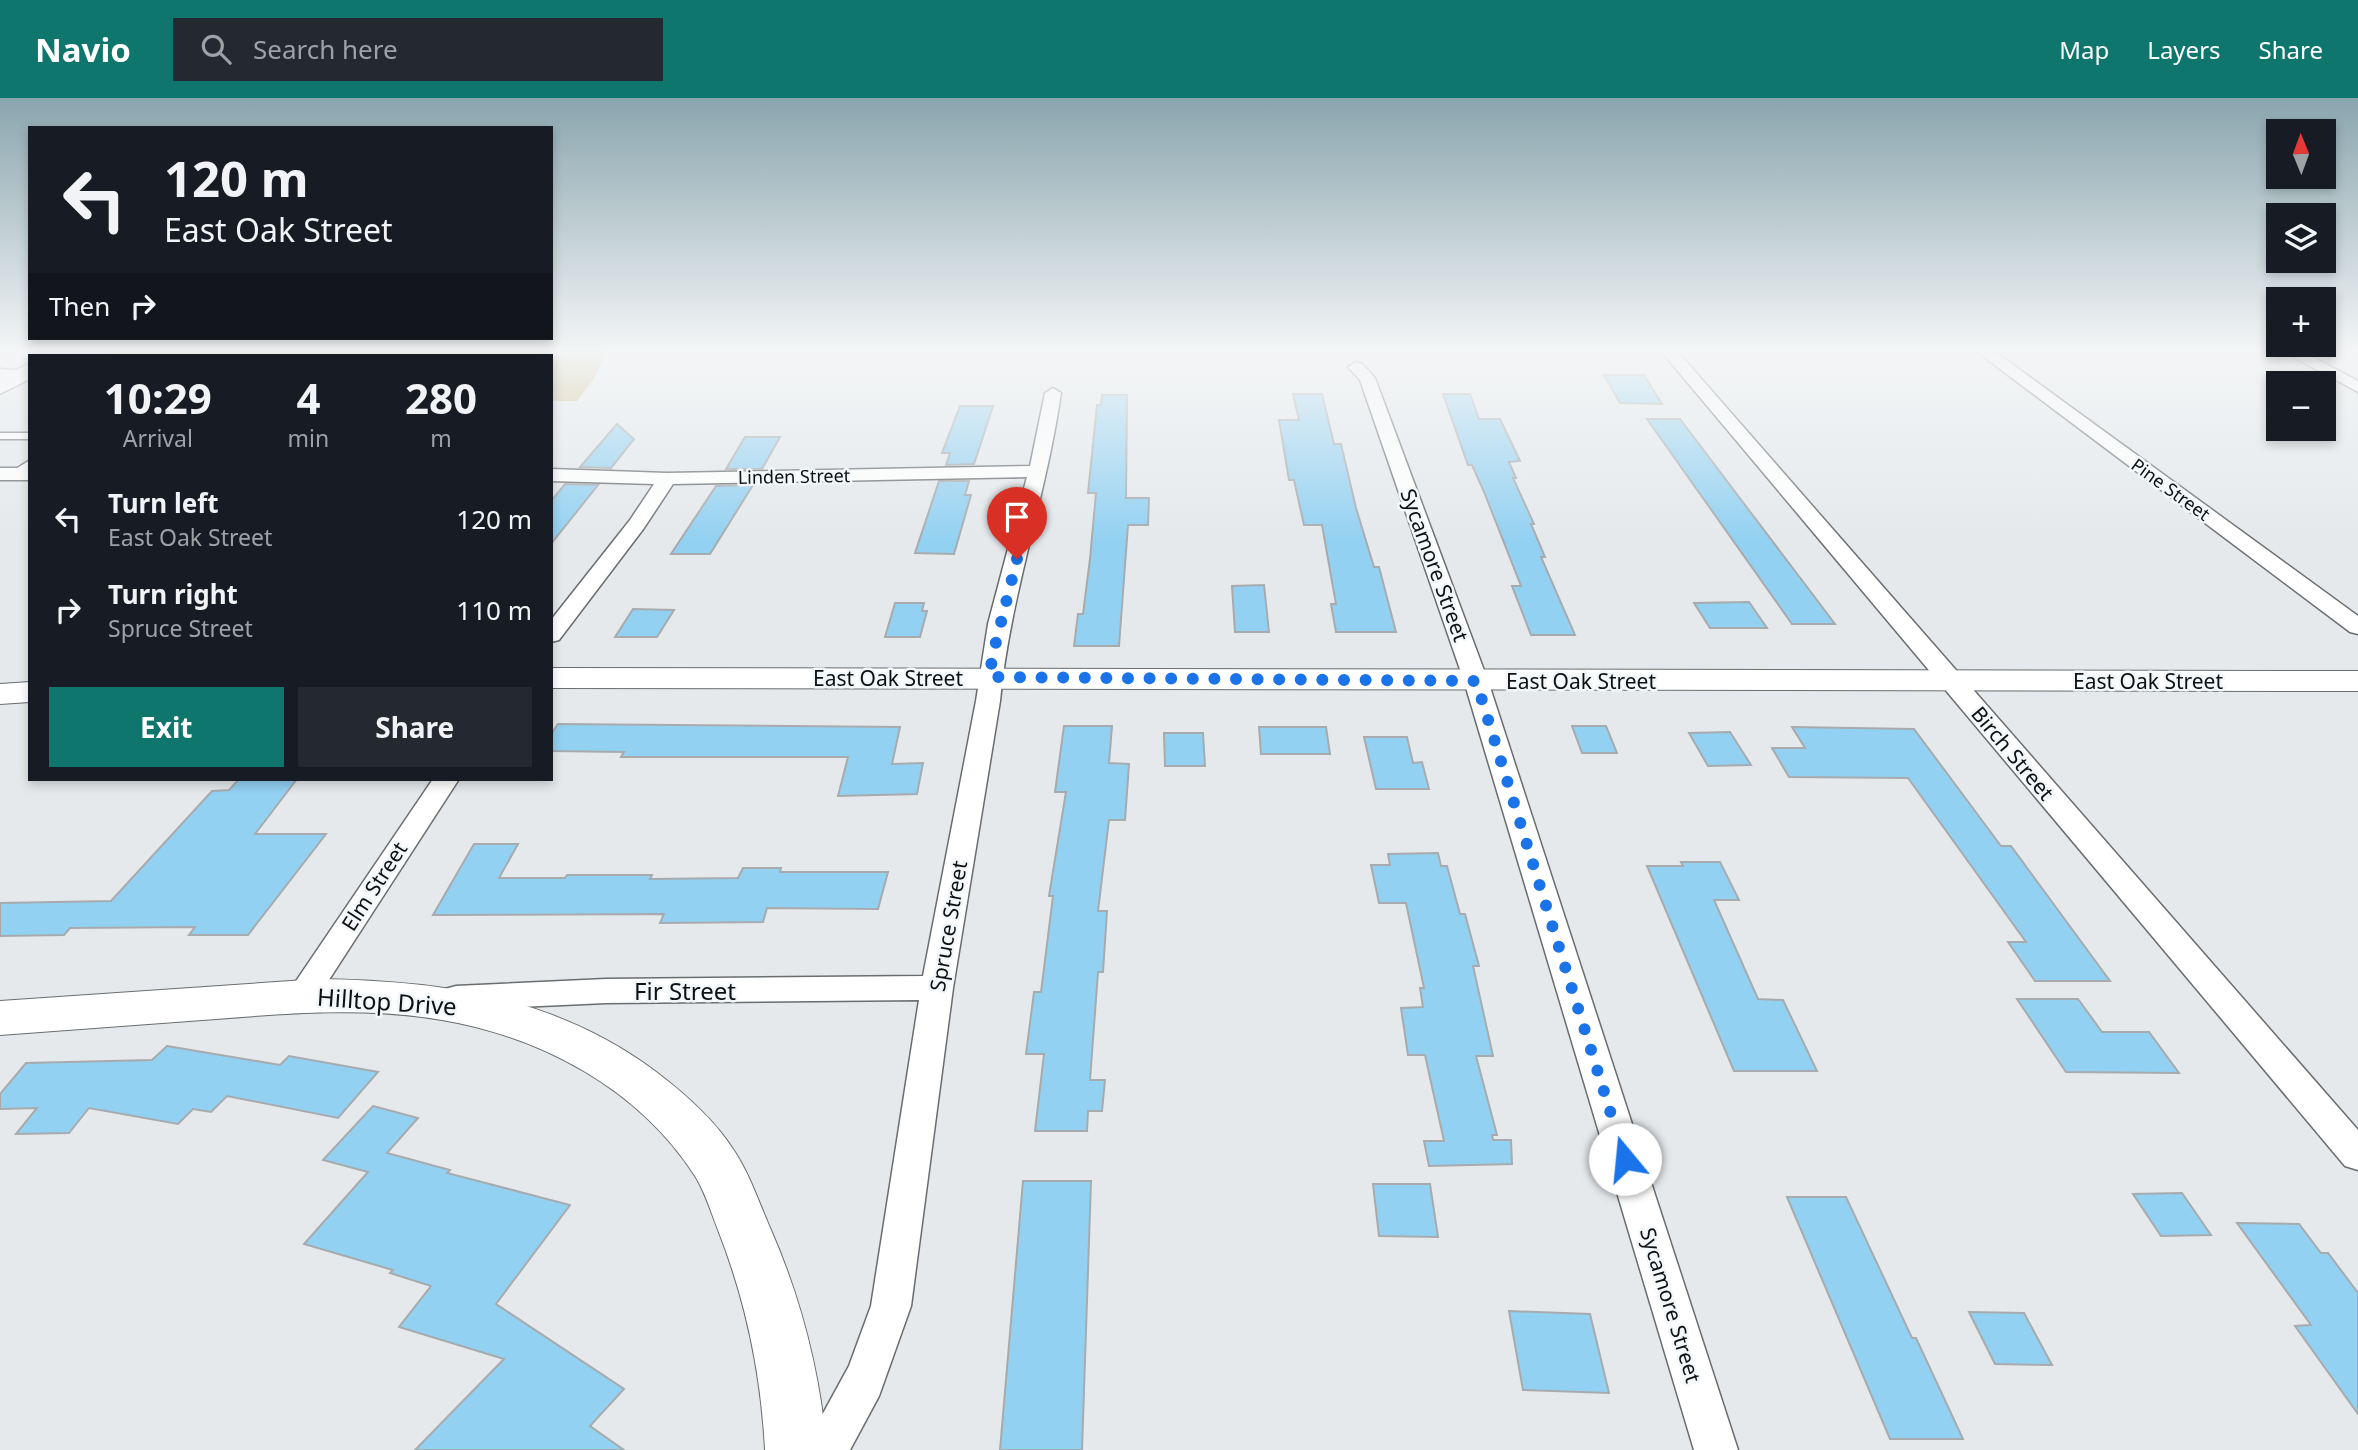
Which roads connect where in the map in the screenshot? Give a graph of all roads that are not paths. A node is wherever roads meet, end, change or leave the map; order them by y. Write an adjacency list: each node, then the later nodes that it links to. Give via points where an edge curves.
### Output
1 (1050, 414): 7 (street, Spruce Street)
2 (1380, 414): 14 (street, Sycamore Street)
3 (1723, 414): 15 (street, Birch Street)
4 (2069, 414): 10 (street, Pine Street)
5 (0, 436): 6 (lane)
6 (28, 436)
7 (1037, 471): 9 (street, Linden Street); 12 (street, Spruce Street)
8 (553, 475): 9 (street, Linden Street)
9 (667, 479): 11 (street)
10 (2358, 627)
11 (553, 632)
12 (990, 677): 13 (street, East Oak Street); 14 (street, East Oak Street); 20 (street, Spruce Street)
13 (553, 678)
14 (1476, 681): 15 (street, East Oak Street); 27 (street, Sycamore Street)
15 (1952, 681): 16 (street, East Oak Street); 24 (street, Birch Street)
16 (2358, 681)
17 (28, 692): 18 (street)
18 (0, 694)
19 (445, 781): 21 (street, Elm Street)
20 (937, 988): 22 (street, Fir Street, via 606,991); 26 (street, Spruce Street, via 891,1306 852,1410)
21 (303, 995): 22 (street, Hilltop Drive); 23 (street, Hilltop Drive)
22 (433, 1000): 25 (street, Hilltop Drive, via 496,1013 558,1033 630,1074 684,1124 719,1171 773,1303 794,1400)
23 (0, 1018)
24 (2358, 1155)
25 (796, 1450)
26 (825, 1450)
27 (1716, 1450)

